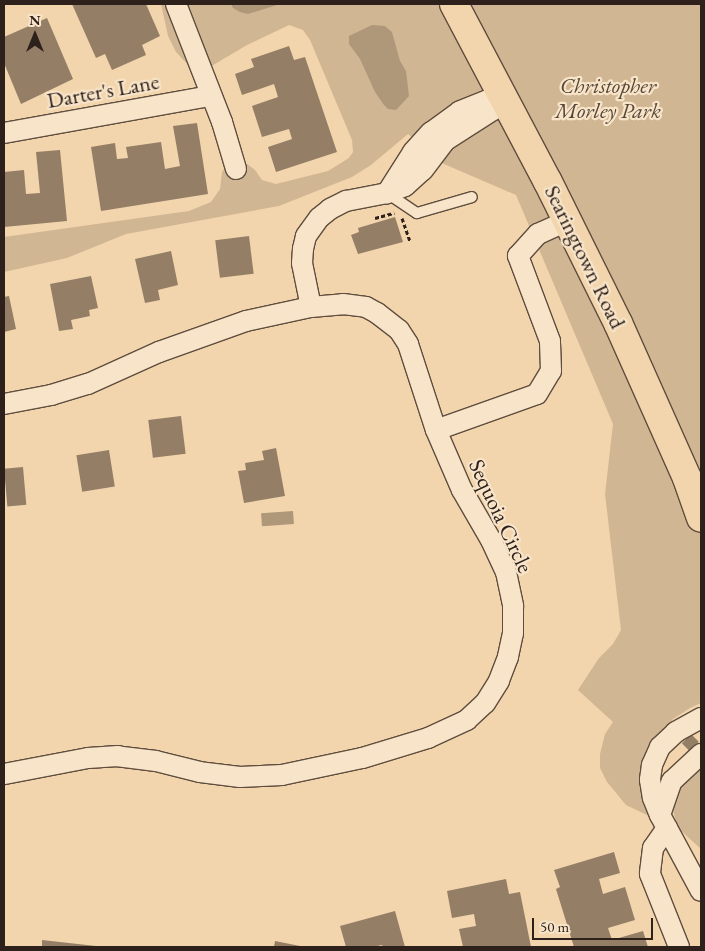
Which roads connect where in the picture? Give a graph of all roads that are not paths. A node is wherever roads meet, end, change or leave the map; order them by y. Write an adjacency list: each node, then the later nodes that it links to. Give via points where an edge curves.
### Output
1 (176, 4): 3 (street, via 192,39)
2 (454, 4): 4 (main road, Searingtown Road)
3 (210, 96): 5 (street, Darter's Lane); 6 (street, via 222,122)
4 (503, 98): 7 (street, via 493,110 446,140 414,180); 9 (main road, Searingtown Road)
5 (4, 133)
6 (236, 169)
7 (387, 193): 8 (lane, via 417,213); 10 (street, via 346,201 330,209 312,227 302,262)
8 (472, 197)
9 (568, 221): 12 (street, via 538,234 518,256 550,341 551,371 537,394); 13 (main road, Searingtown Road, via 618,323 687,478)
10 (311, 306): 11 (street, Sequoia Circle, via 206,334 88,384); 12 (street, Sequoia Circle, via 343,304 366,307 399,330 413,358)
11 (4, 404)
12 (436, 430): 16 (street, Sequoia Circle, via 462,490 506,572 513,606 513,633 499,681 485,703 467,720 428,738 362,758 282,776 200,772 118,756 88,758)
13 (701, 518)
14 (701, 718): 17 (street, via 670,737 654,759 651,789)
15 (701, 754): 17 (street, via 672,781)
16 (4, 774)
17 (664, 822): 18 (street); 19 (street, via 653,848 650,874)
18 (701, 890)
19 (679, 947)

